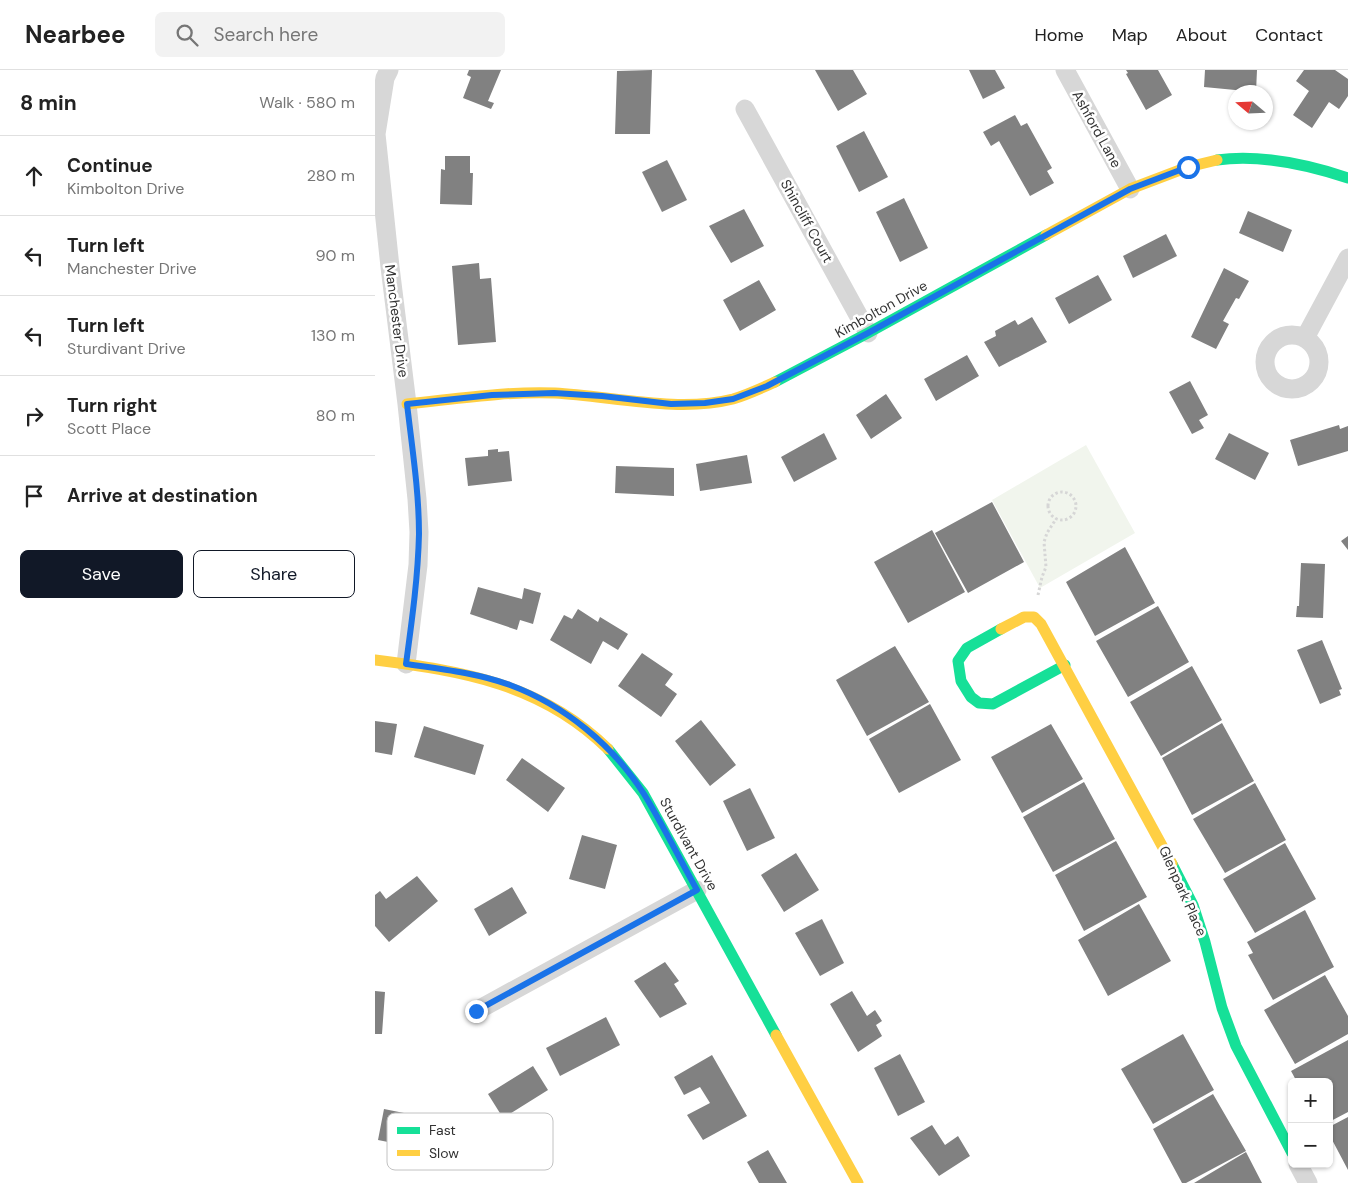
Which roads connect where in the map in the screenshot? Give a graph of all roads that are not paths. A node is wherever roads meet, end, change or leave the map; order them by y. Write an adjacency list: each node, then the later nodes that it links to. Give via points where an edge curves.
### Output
1 (389, 70): 9 (street, Manchester Drive, via 376,134)
2 (1065, 70): 5 (street, Ashford Lane)
3 (745, 109): 7 (street, Shincliff Court)
4 (1348, 178): 5 (street, Kimbolton Drive, via 1314,167 1250,158 1188,167)
5 (1130, 189): 7 (street, Kimbolton Drive)
6 (1348, 258): 8 (street)
7 (868, 333): 9 (street, Kimbolton Drive, via 767,386 733,399 671,404 554,393 492,395)
8 (1305, 338)
9 (407, 404): 11 (street, Manchester Drive, via 419,532)
10 (375, 660): 11 (street, Sturdivant Drive)
11 (406, 664): 13 (street, Sturdivant Drive, via 459,671 510,685 557,708 578,723 623,765 643,793)
12 (1065, 665): 12 (street, Glenpark Place, via 1034,617 1024,617 979,640 967,648 958,661 961,680 971,697 979,703 993,704); 15 (street, Glenpark Place, via 1193,905 1236,1046)
13 (697, 890): 14 (street); 17 (street, Sturdivant Drive)
14 (476, 1011)
15 (1288, 1145)
16 (1300, 1168): 18 (street)
17 (858, 1183)
18 (1308, 1183)

